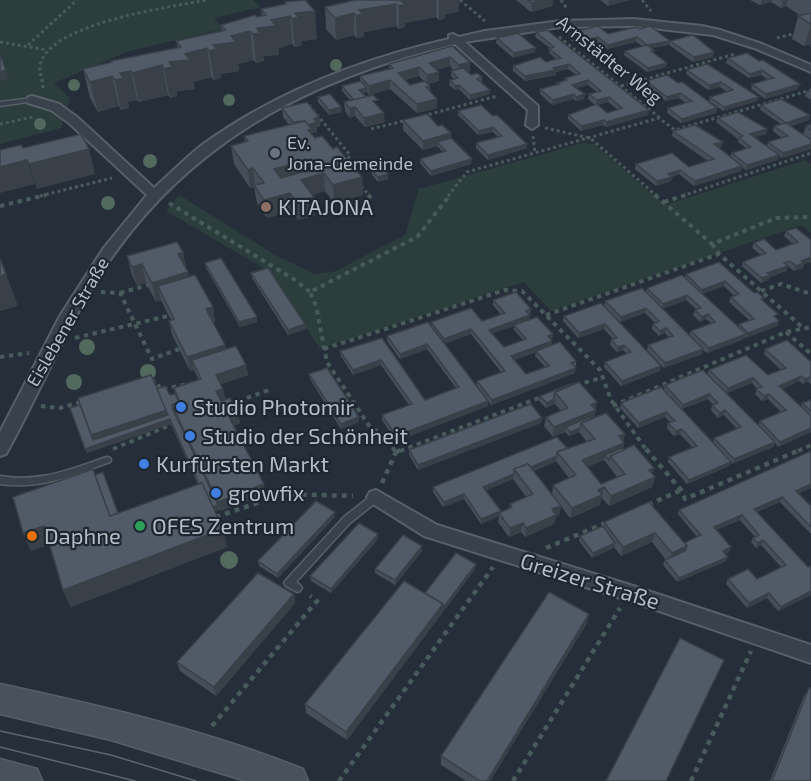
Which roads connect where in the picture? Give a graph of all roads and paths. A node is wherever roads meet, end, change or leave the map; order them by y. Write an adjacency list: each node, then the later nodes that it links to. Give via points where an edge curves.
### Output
1 (76, 0): 9 (path)
2 (207, 0): 11 (path, via 108,20 65,37)
3 (460, 0): 5 (path)
4 (542, 24): 5 (street, Eislebener Straße); 10 (street, Eislebener Straße, via 597,20 659,23 701,29); 13 (path, Arnstädter Weg)
5 (495, 29): 7 (street, Eislebener Straße)
6 (800, 32): 10 (path)
7 (453, 37): 15 (street); 16 (street, Eislebener Straße, via 353,66)
8 (0, 42): 9 (path)
9 (28, 45): 11 (path)
10 (756, 46): 12 (street, Eislebener Straße); 13 (path)
11 (47, 50): 17 (path, via 39,69 44,87)
12 (811, 69)
13 (621, 86): 20 (path, Arnstädter Weg)
14 (811, 90): 20 (path, via 675,130)
15 (515, 92): 22 (street, via 534,109); 23 (path)
16 (290, 95): 27 (path, via 310,106 350,155); 30 (street, Eislebener Straße, via 196,155)
17 (32, 100): 18 (lane); 19 (street)
18 (0, 104)
19 (55, 107): 21 (path, via 40,115); 28 (street)
20 (659, 118): 24 (path)
21 (0, 124)
22 (532, 125): 24 (path); 25 (path)
23 (371, 129)
24 (590, 138): 25 (path); 32 (path)
25 (535, 153): 40 (path, via 467,172 417,237)
26 (811, 153): 32 (path)
27 (345, 166)
28 (130, 174): 30 (street); 33 (path)
29 (359, 183): 31 (path)
30 (154, 195): 38 (street, Eislebener Straße); 40 (path)
31 (373, 200)
32 (664, 202): 35 (path)
33 (0, 206)
34 (811, 217): 35 (path, via 776,218)
35 (712, 244): 36 (path)
36 (719, 254): 39 (path); 43 (path)
37 (148, 285): 41 (path)
38 (83, 290): 41 (path); 49 (street, Eislebener Straße)
39 (761, 291): 42 (path, via 781,284); 46 (path)
40 (310, 292): 51 (path)
41 (120, 293): 45 (path)
42 (811, 294)
43 (546, 315): 51 (path, via 522,291 505,290); 54 (path, via 600,370)
44 (168, 316): 45 (path)
45 (136, 325): 49 (path); 50 (path, via 152,358)
46 (802, 327): 47 (path); 48 (path)
47 (811, 327)
48 (786, 332): 52 (path); 62 (path)
49 (52, 347): 53 (path); 61 (street, Eislebener Straße)
50 (179, 349)
51 (324, 349): 67 (path, via 327,362 370,427 384,435)
52 (811, 354)
53 (0, 357)
54 (601, 378): 57 (path); 62 (path)
55 (200, 382): 56 (path, via 162,391 156,381)
56 (145, 384)
57 (567, 388)
58 (269, 390): 63 (path)
59 (545, 395): 67 (path)
60 (93, 399): 61 (path, via 60,408)
61 (22, 405): 66 (street, Eislebener Straße)
62 (613, 406): 70 (path)
63 (221, 407)
64 (176, 423): 68 (path, via 111,450)
65 (811, 445): 70 (path, via 685,499)
66 (0, 449)
67 (396, 452): 71 (path)
68 (107, 460): 69 (lane, via 42,481)
69 (0, 480)
70 (681, 490): 73 (path)
71 (376, 497): 72 (path, via 284,494 216,516); 75 (street, Greizer Straße, via 431,531); 76 (lane, via 347,520 289,583)
72 (211, 502)
73 (638, 509)
74 (617, 518): 75 (path)
75 (511, 557): 77 (street, Greizer Straße); 85 (path)
76 (297, 588): 81 (path, via 317,601)
77 (630, 593): 78 (street, Greizer Straße); 86 (path)
78 (758, 636): 79 (street, Greizer Straße); 87 (path)
79 (811, 654)
80 (0, 699): 81 (main road)
81 (193, 747): 84 (main road)
82 (0, 775): 83 (main road)
83 (25, 781)
84 (291, 781)
85 (339, 781)
86 (513, 781)
87 (691, 781)

